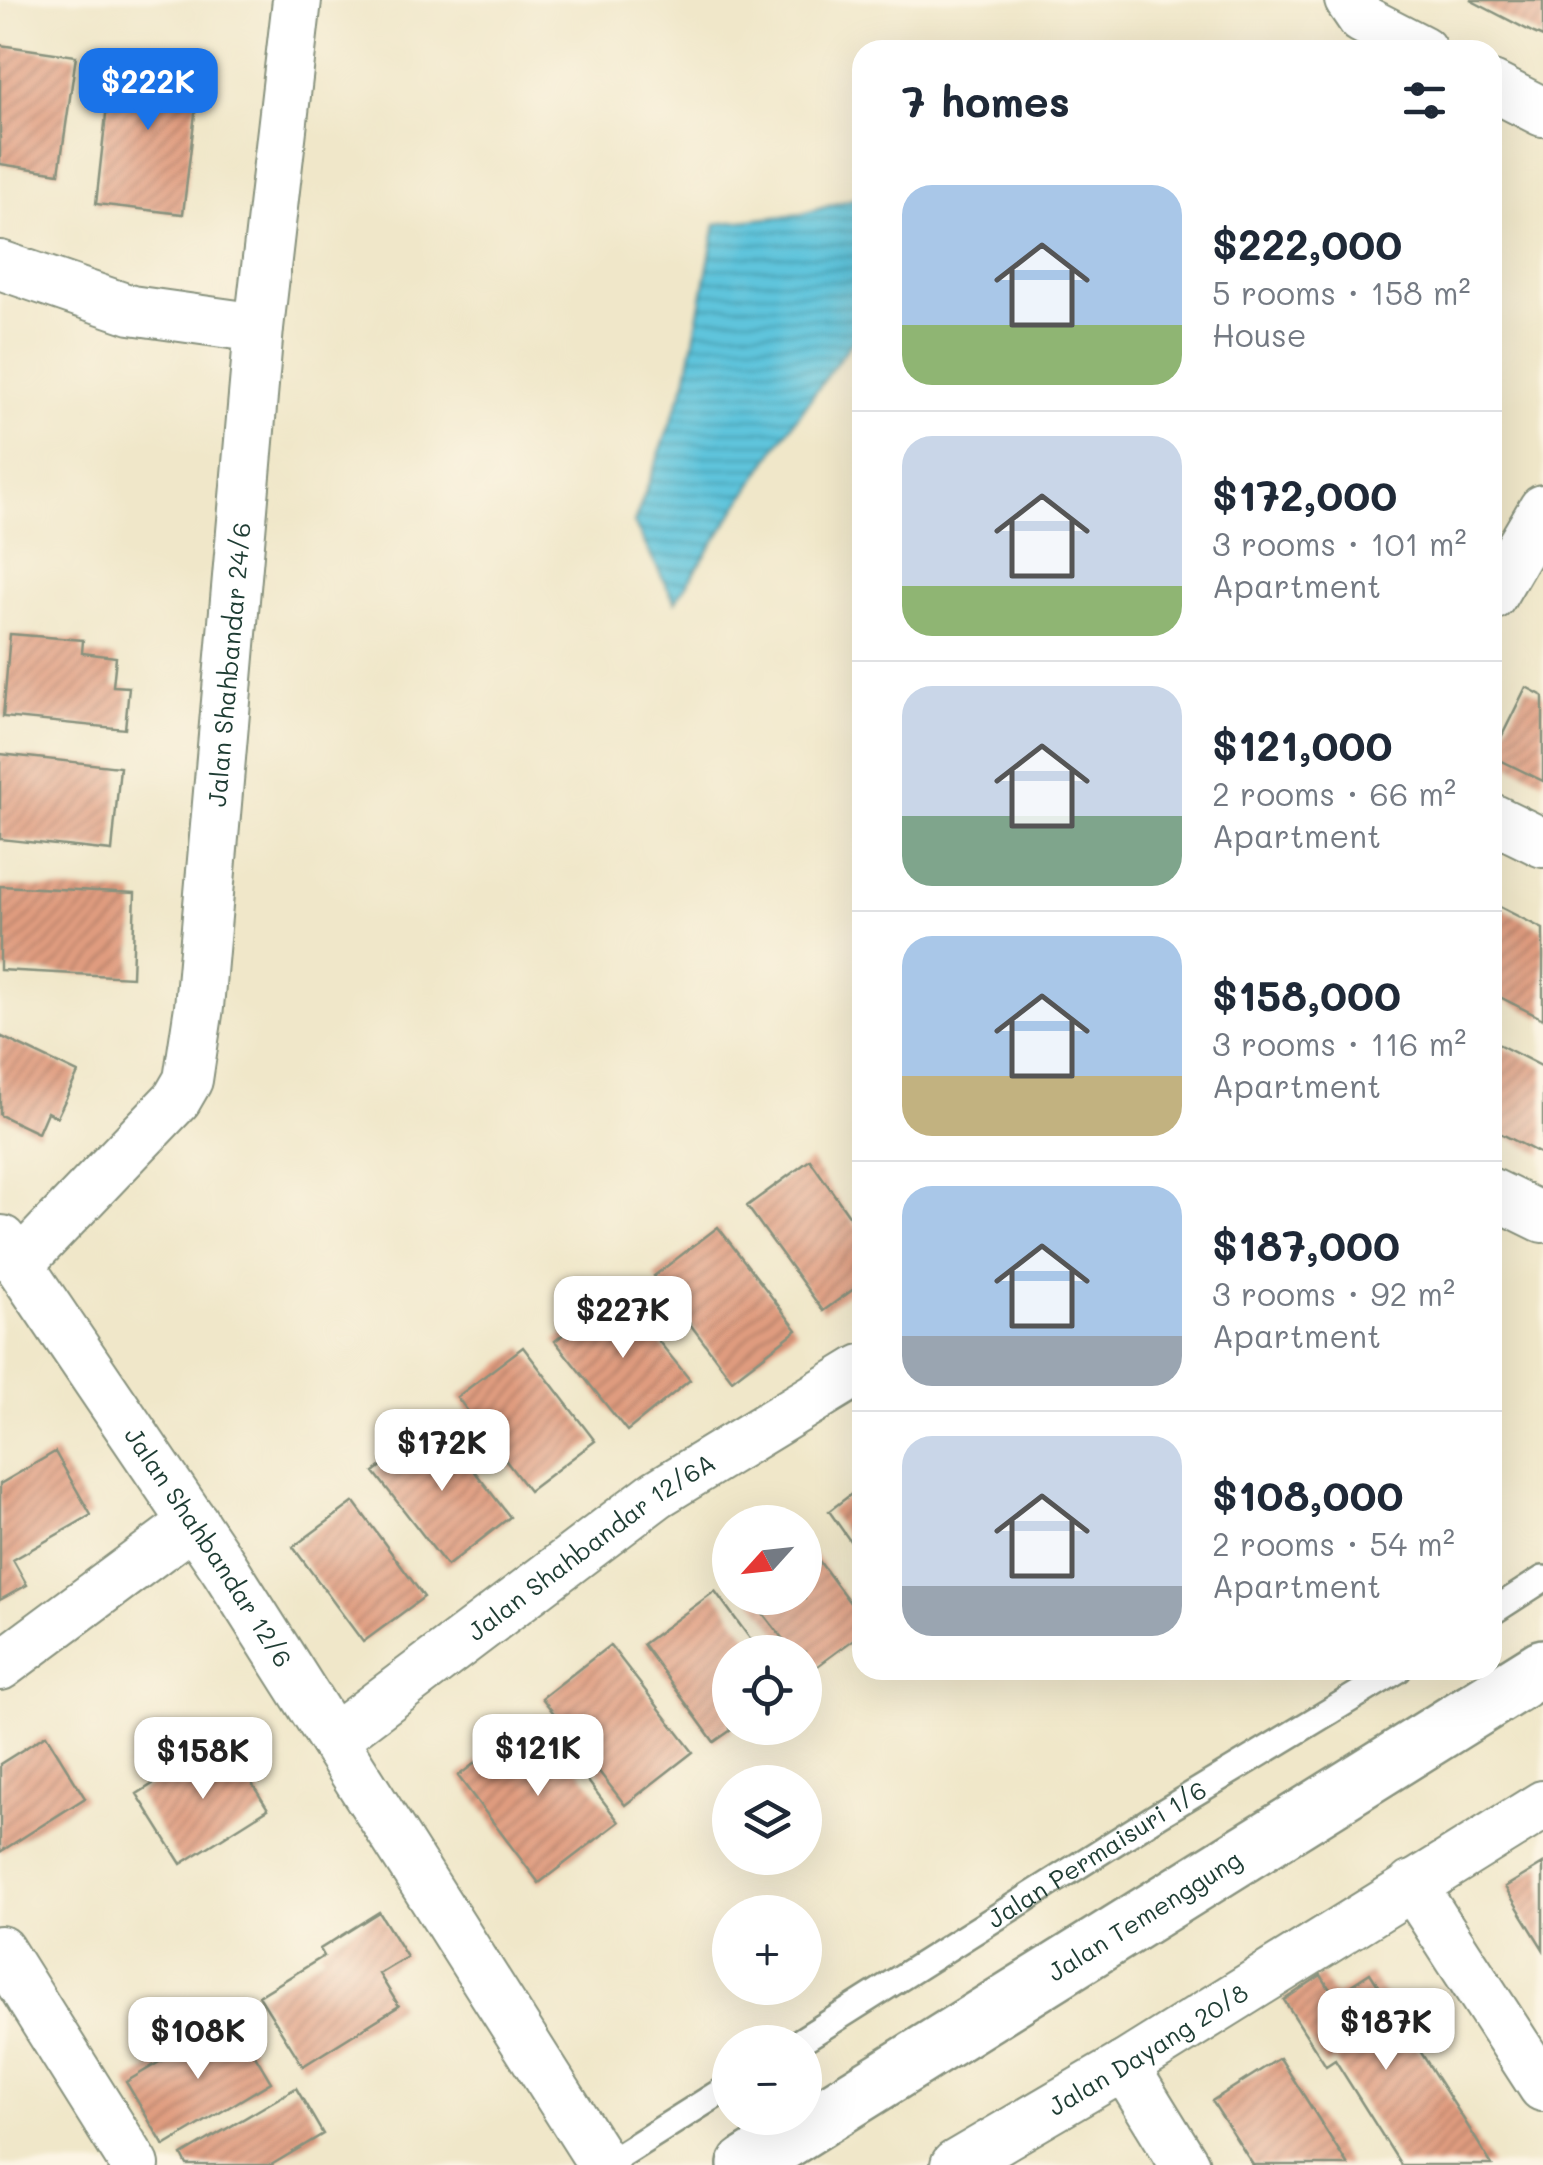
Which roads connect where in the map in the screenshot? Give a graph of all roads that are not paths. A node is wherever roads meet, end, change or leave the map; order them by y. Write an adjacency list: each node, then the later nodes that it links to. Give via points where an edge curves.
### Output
1 (297, 0): 7 (street, Jalan Shahbandar 24/6)
2 (1356, 9): 3 (street)
3 (1406, 40)
4 (1502, 91): 5 (street)
5 (1543, 112)
6 (0, 266): 7 (street, via 131,310)
7 (259, 328): 14 (street, Jalan Shahbandar 24/6, via 188,1080 177,1098)
8 (1543, 509): 9 (street)
9 (1502, 579)
10 (1502, 823): 11 (street)
11 (1543, 843)
12 (1502, 1198): 13 (street)
13 (1543, 1218)
14 (10, 1251): 16 (street, Jalan Shahbandar 12/6)
15 (852, 1375): 22 (street, Jalan Shahbandar 12/6A, via 657,1494)
16 (194, 1522): 19 (street); 22 (street, Jalan Shahbandar 12/6)
17 (1543, 1578): 18 (lane)
18 (1502, 1605)
19 (0, 1666)
20 (1543, 1667): 32 (street, Jalan Temenggung)
21 (1382, 1680): 26 (lane, Jalan Permaisuri 1/6)
22 (333, 1739): 31 (street, Jalan Shahbandar 12/6)
23 (1543, 1804): 24 (street, Jalan Dayang 20/8)
24 (1412, 1885): 27 (street, Jalan Dayang 20/8); 28 (street)
25 (0, 1950): 30 (street)
26 (822, 2027)
27 (1124, 2066): 33 (street, Jalan Dayang 20/8); 34 (street)
28 (1543, 2086)
29 (712, 2097): 31 (lane)
30 (136, 2165)
31 (604, 2165)
32 (746, 2165)
33 (955, 2165)
34 (1185, 2165)

